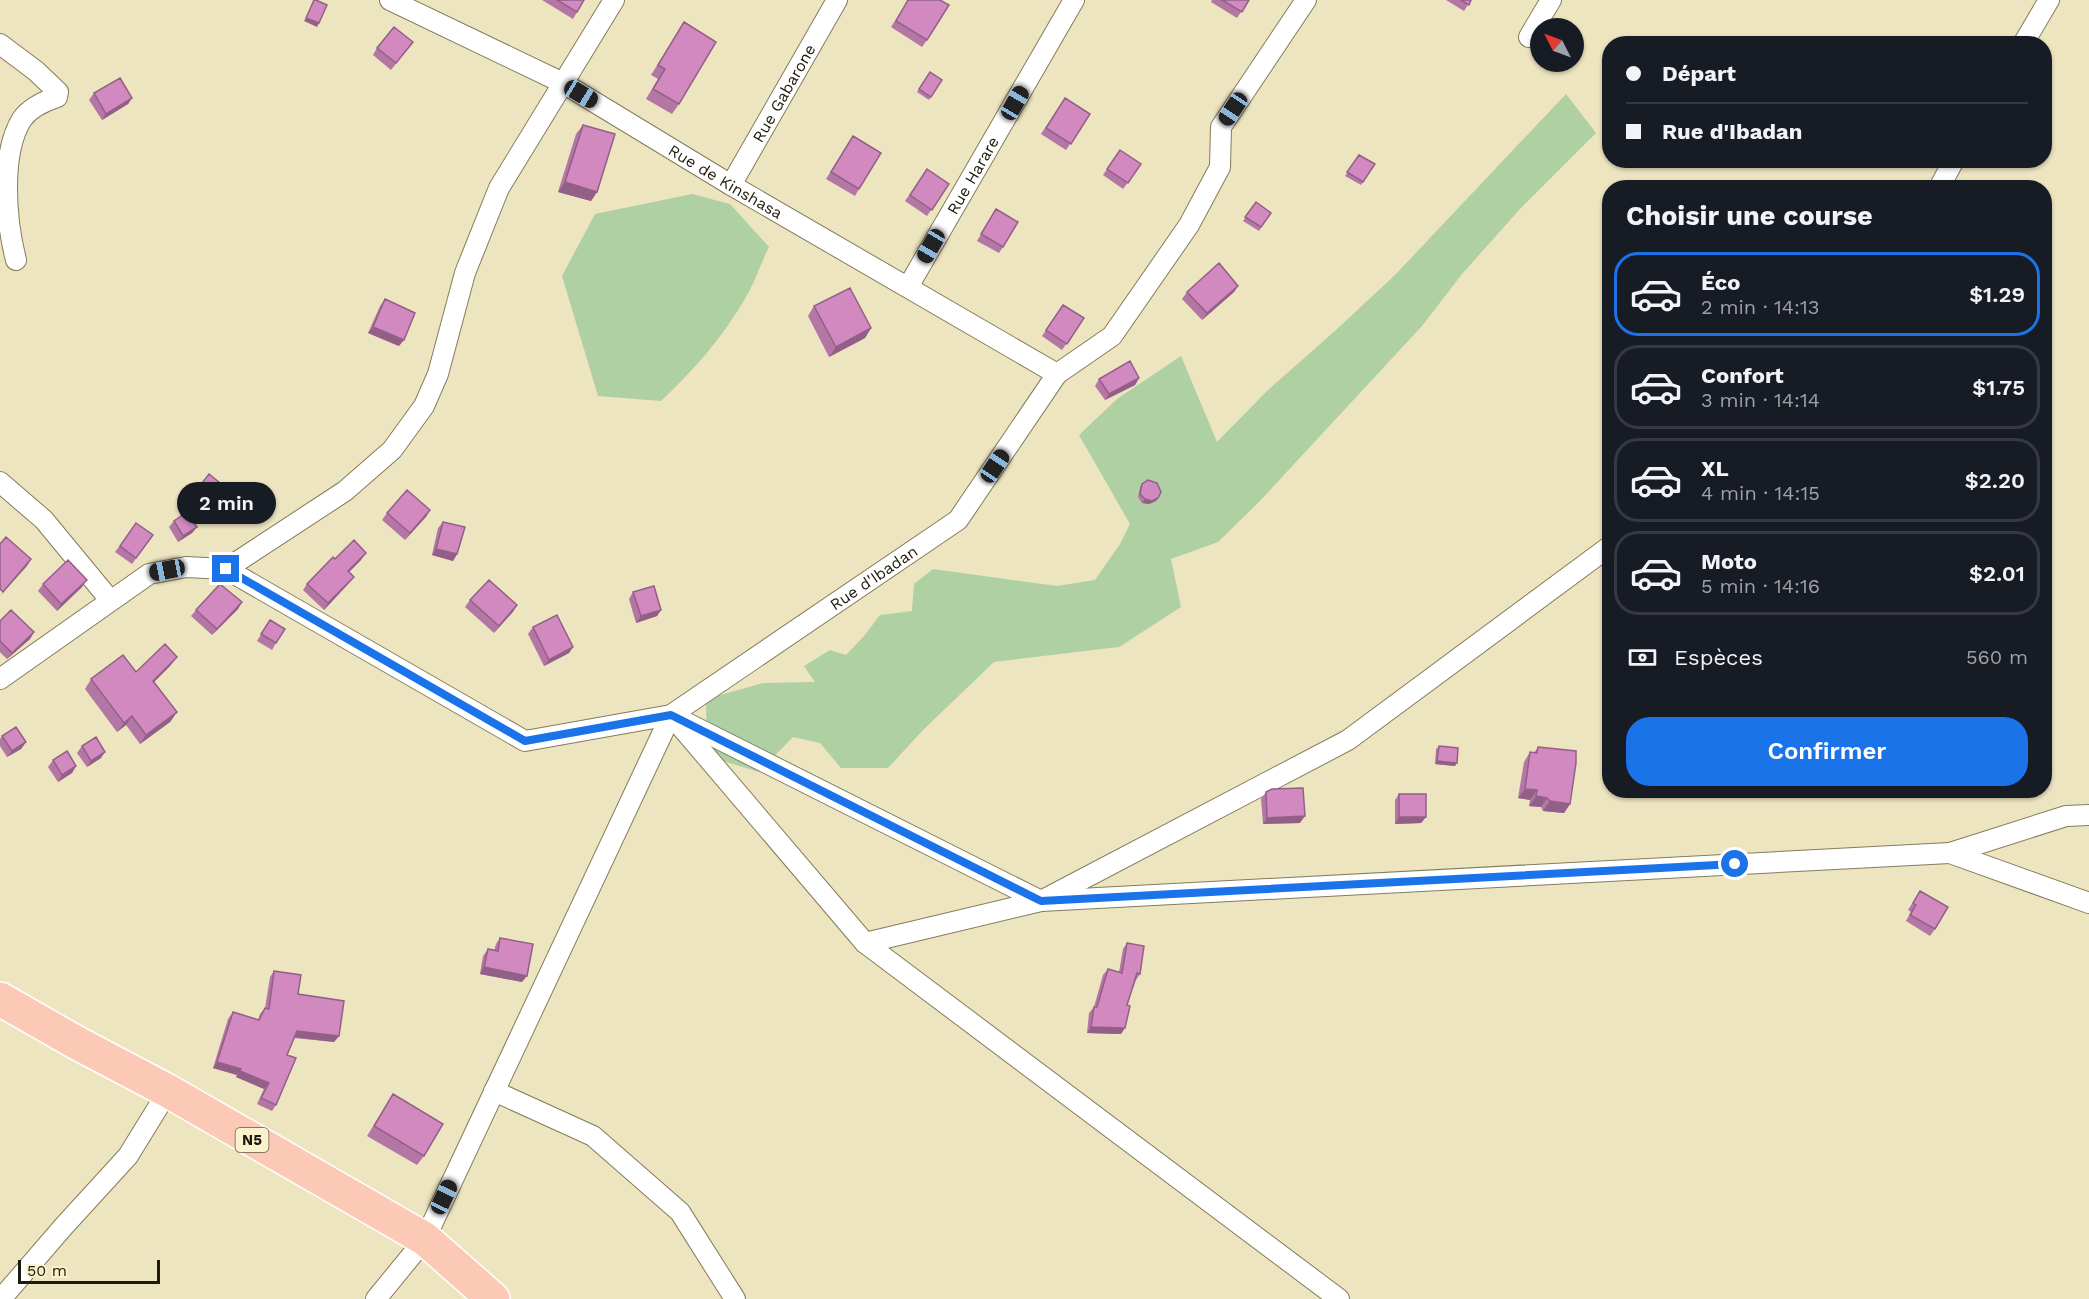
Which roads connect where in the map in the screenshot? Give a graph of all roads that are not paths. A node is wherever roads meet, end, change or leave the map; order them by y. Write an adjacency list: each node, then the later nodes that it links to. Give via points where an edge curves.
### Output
1 (390, 0): 11 (street, Rue de Kinshasa)
2 (614, 0): 11 (street)
3 (837, 0): 12 (street, Rue Gabarone)
4 (1074, 0): 14 (street, Rue Harare)
5 (1306, 0): 15 (street, Rue d'Ibadan, via 1221,127 1220,167 1189,225 1112,336)
6 (1551, 0): 9 (street)
7 (2049, 0): 8 (street)
8 (2028, 36)
9 (1529, 37)
10 (0, 44): 13 (street, via 58,93 21,120 6,160 4,194)
11 (563, 83): 12 (street, Rue de Kinshasa); 18 (street, via 499,188 465,273 438,374 424,406 392,450 345,491)
12 (731, 185): 14 (street, Rue de Kinshasa)
13 (16, 260)
14 (908, 288): 15 (street, Rue de Kinshasa)
15 (1057, 374): 21 (street, Rue d'Ibadan, via 958,520)
16 (0, 482): 19 (street, via 44,520)
17 (1602, 552): 24 (street, via 1348,740)
18 (226, 569): 19 (street, via 186,567 148,574); 21 (street, Rue d'Ibadan, via 525,741)
19 (110, 600): 20 (street)
20 (0, 679)
21 (671, 715): 24 (street); 26 (street); 29 (street)
22 (2089, 815): 23 (street, via 2066,816)
23 (1950, 853): 24 (street); 25 (street)
24 (1041, 901): 26 (street)
25 (2089, 903)
26 (865, 943): 35 (street)
27 (0, 999): 28 (highway, N5)
28 (168, 1091): 30 (highway, N5); 31 (street, via 128,1156)
29 (494, 1091): 30 (street); 34 (street, via 593,1136 680,1212)
30 (424, 1239): 32 (street); 33 (highway, N5)
31 (1, 1299)
32 (376, 1299)
33 (493, 1299)
34 (735, 1299)
35 (1339, 1299)

